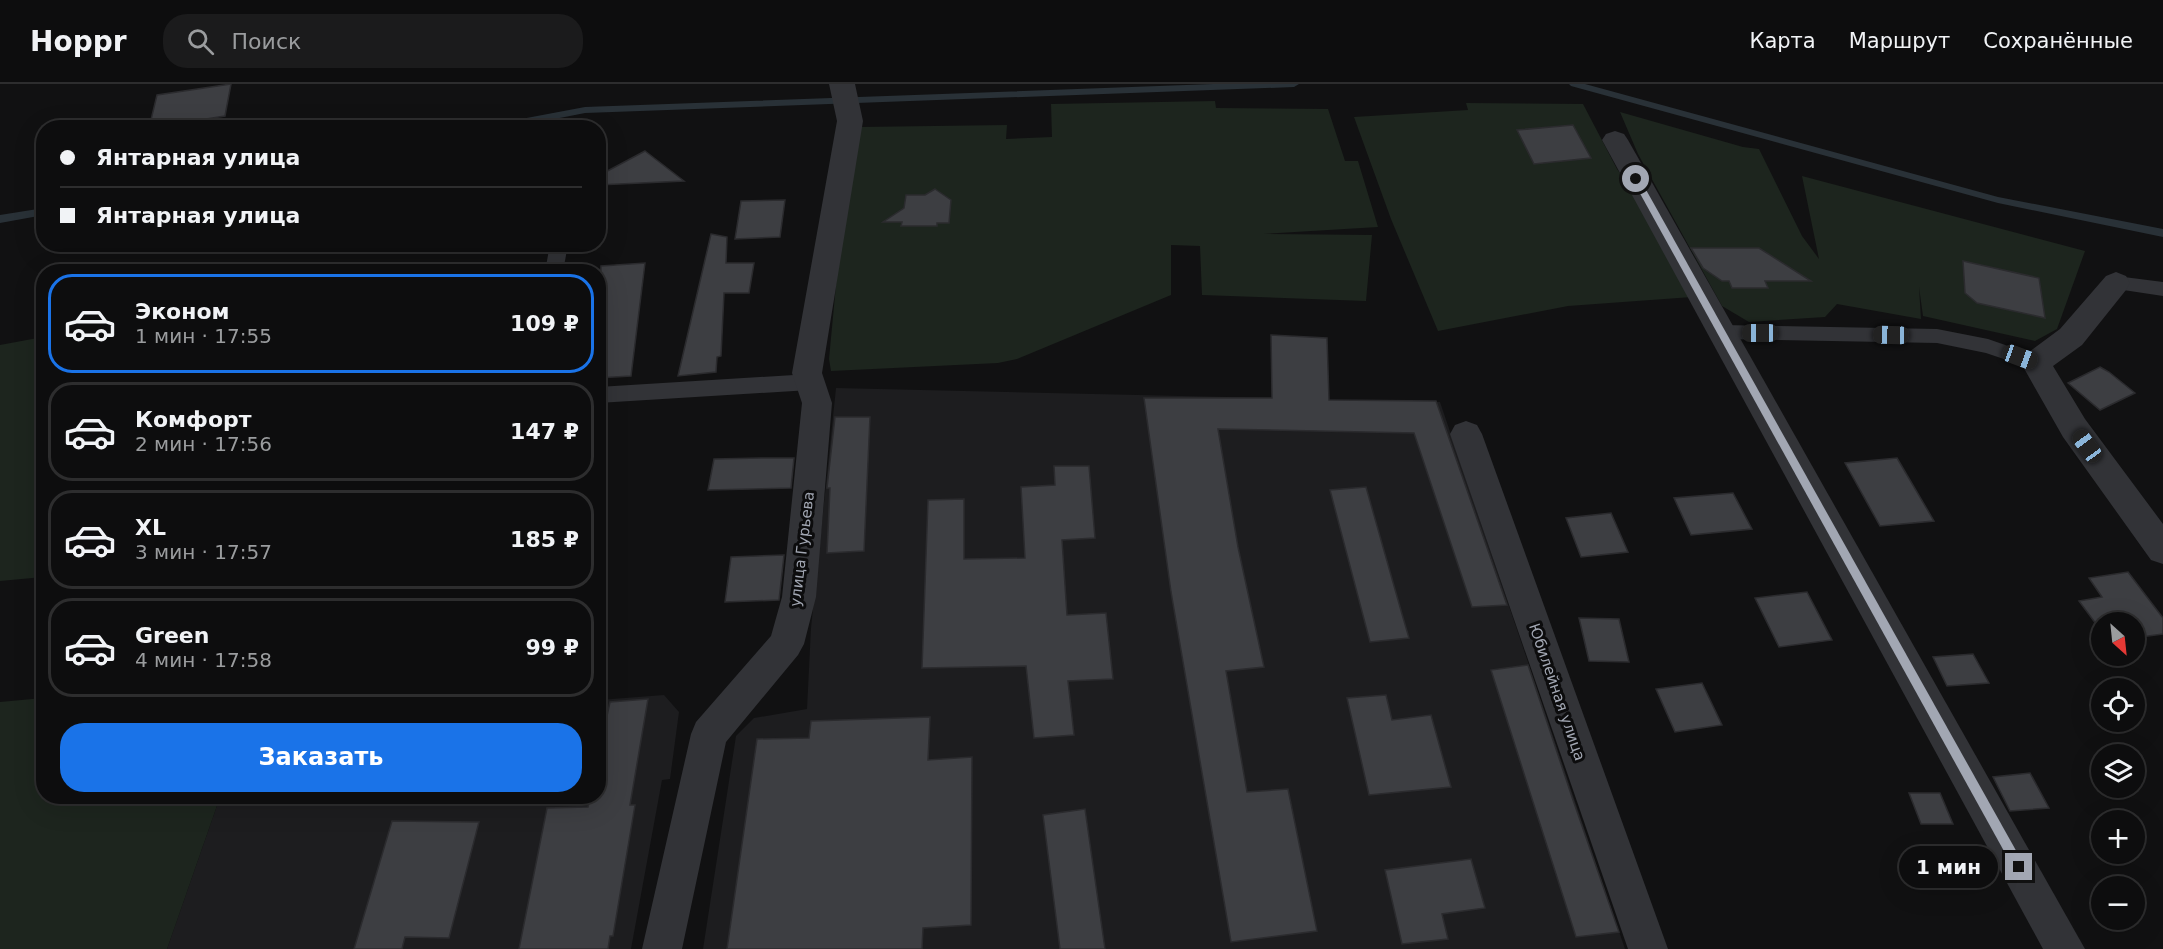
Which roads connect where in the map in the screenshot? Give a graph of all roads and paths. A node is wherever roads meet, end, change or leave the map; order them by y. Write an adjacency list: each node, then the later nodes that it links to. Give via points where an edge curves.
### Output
1 (842, 84): 7 (street, улица Гурьева, via 850,120 807,373)
2 (1615, 140): 5 (street)
3 (2116, 283): 4 (lane); 6 (street, via 2070,337)
4 (2163, 289)
5 (1720, 332): 6 (lane, via 1937,336 1988,346); 13 (street)
6 (2036, 363): 10 (street, via 2074,428)
7 (810, 382): 8 (lane); 11 (street, улица Гурьева, via 817,404 799,597 786,644 709,734)
8 (606, 395)
9 (1466, 434): 12 (street, Юбилейная улица)
10 (2163, 550)
11 (662, 949)
12 (1648, 949)
13 (2065, 949)

